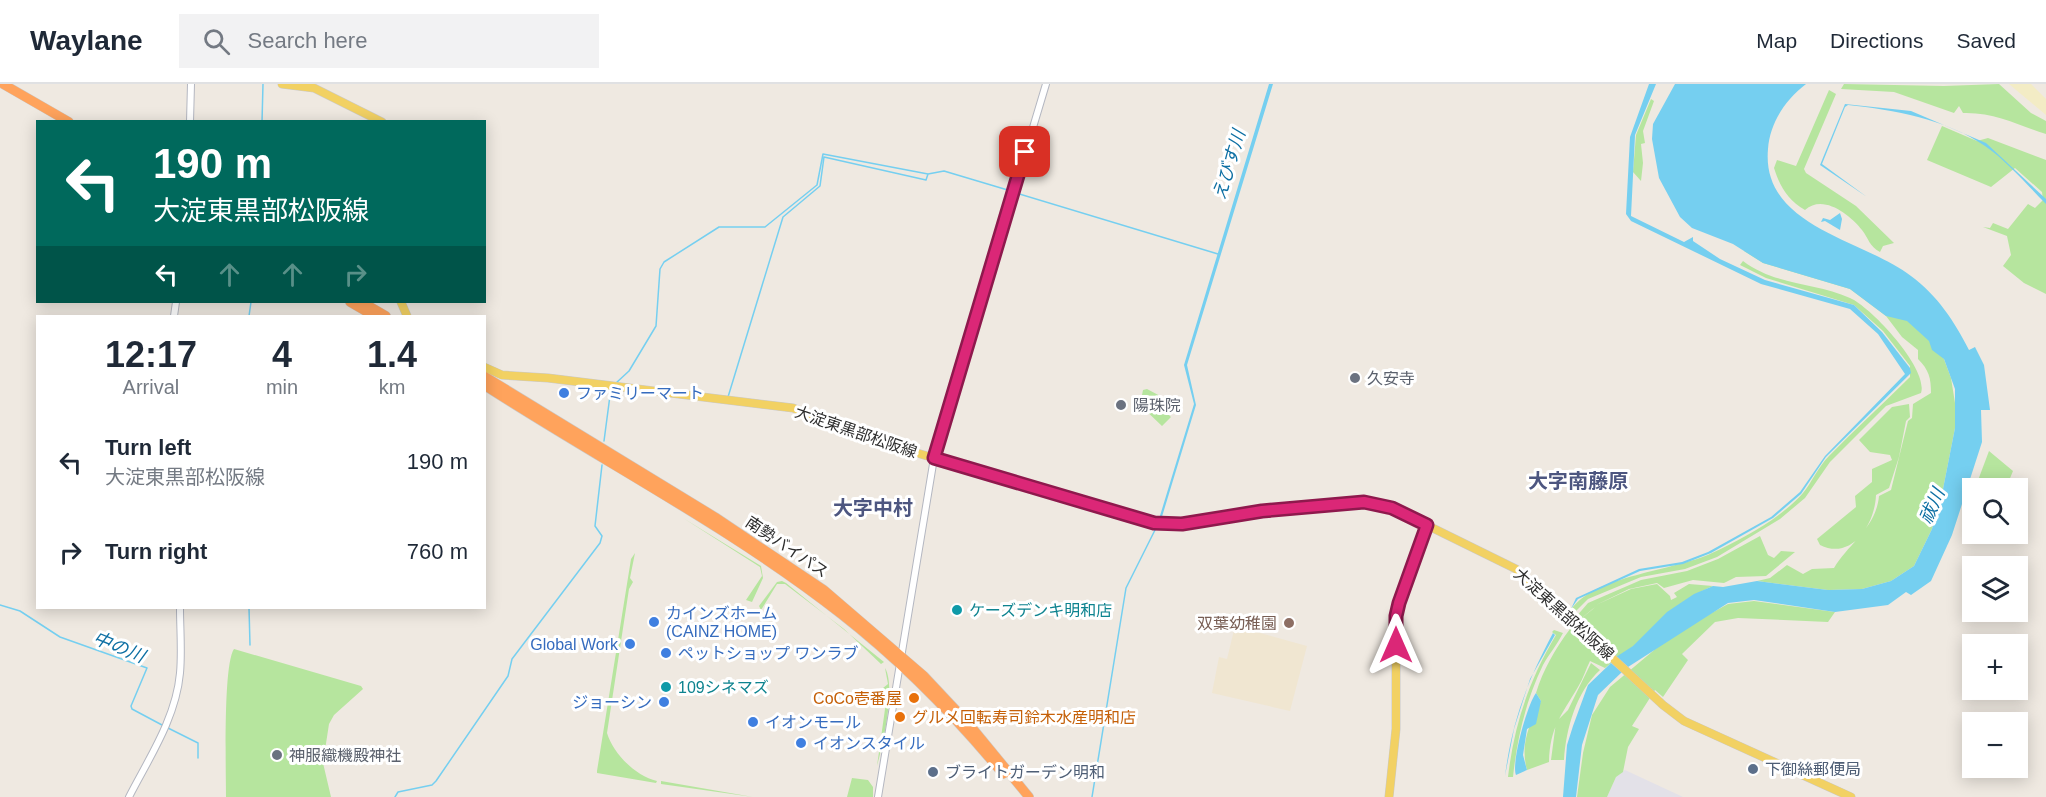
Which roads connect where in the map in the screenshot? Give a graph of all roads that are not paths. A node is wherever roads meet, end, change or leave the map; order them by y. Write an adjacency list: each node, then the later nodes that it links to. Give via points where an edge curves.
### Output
1 (3, 84): 7 (highway)
2 (191, 84): 8 (street)
3 (282, 84): 9 (main road, via 314,88)
4 (1046, 84): 17 (street)
5 (0, 89): 6 (highway)
6 (54, 120)
7 (66, 120)
8 (190, 120)
9 (378, 120)
10 (352, 303): 12 (highway)
11 (364, 303): 13 (highway)
12 (372, 315)
13 (384, 315)
14 (486, 368): 17 (main road, 大淀東黒部松阪線, via 502,375 793,408)
15 (486, 377): 20 (highway, 南勢バイパス, via 772,553 842,604)
16 (486, 386): 21 (highway, 南勢バイパス, via 770,562 841,614)
17 (934, 458): 18 (main road, 大淀東黒部松阪線, via 1154,523 1182,524 1262,511 1364,502 1392,508); 20 (street)
18 (1427, 525): 26 (main road, via 1396,616 1396,729); 27 (main road, 大淀東黒部松阪線, via 1510,565 1652,695 1695,728)
19 (180, 609): 22 (street, via 180,675 165,727)
20 (902, 655): 21 (street); 25 (highway, 南勢バイパス, via 969,724)
21 (900, 665): 23 (street); 24 (highway, 南勢バイパス, via 980,747)
22 (129, 797)
23 (878, 797)
24 (1021, 797)
25 (1029, 797)
26 (1389, 797)
27 (1851, 797)

